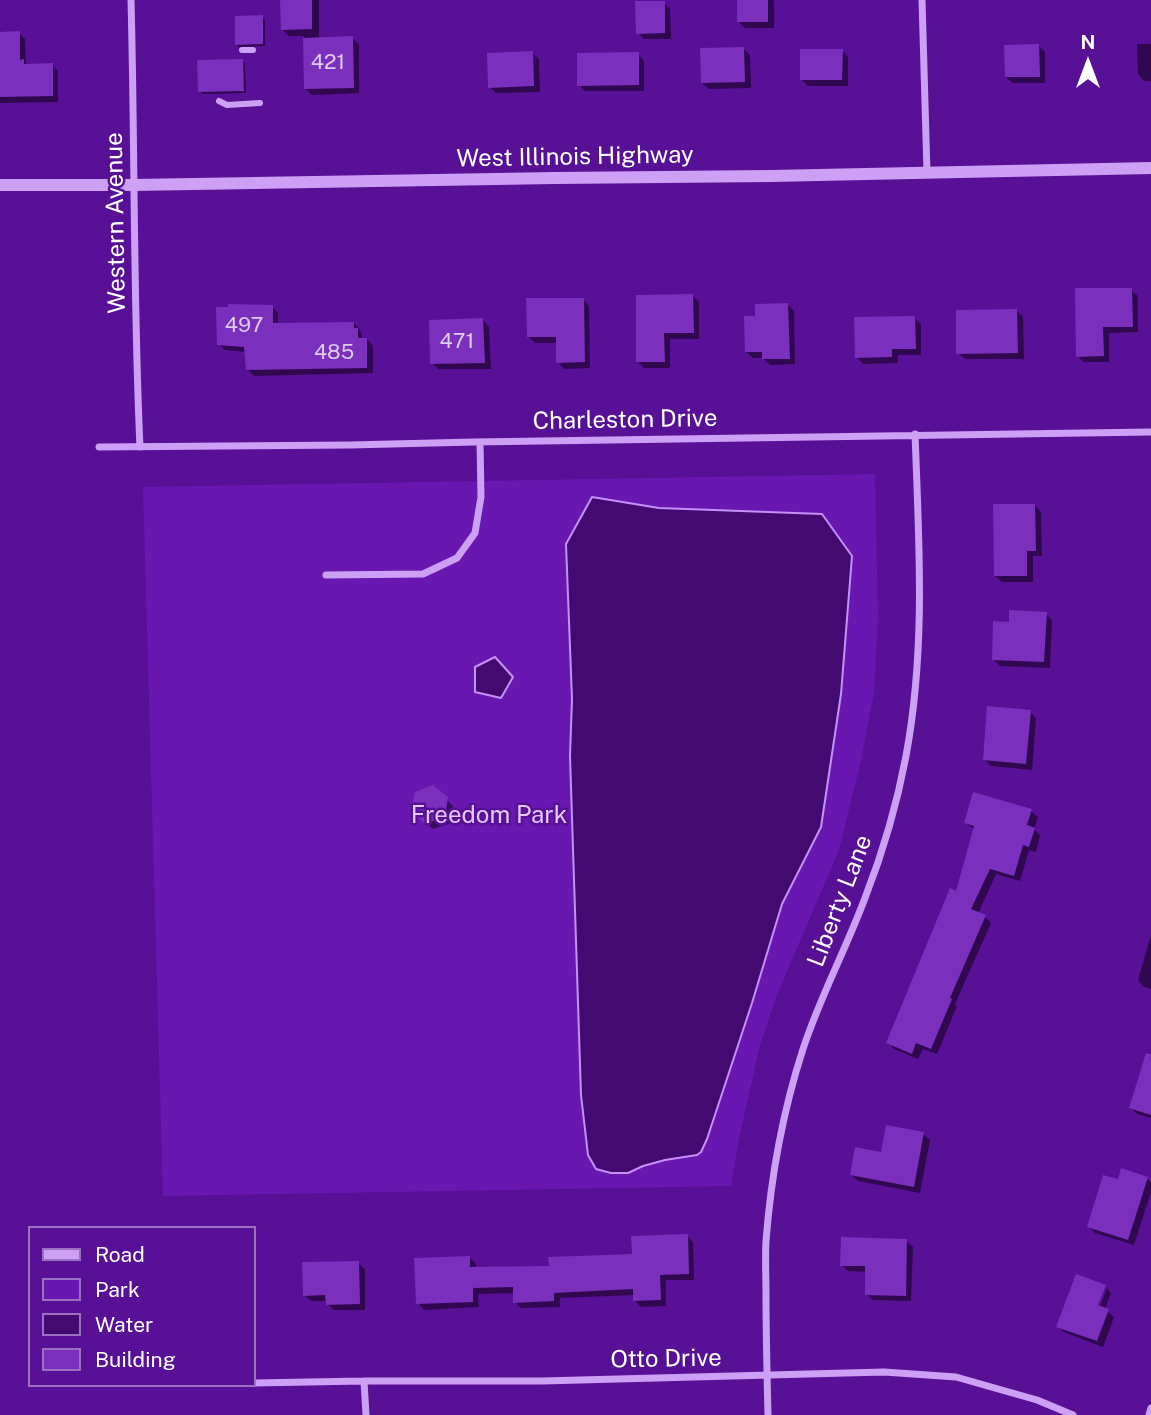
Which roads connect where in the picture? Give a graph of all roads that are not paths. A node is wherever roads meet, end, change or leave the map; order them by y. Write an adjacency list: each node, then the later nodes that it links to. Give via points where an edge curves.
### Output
1 (131, 0): 10 (street, Western Avenue)
2 (922, 0): 8 (street)
3 (242, 50): 4 (street)
4 (253, 50)
5 (219, 101): 6 (street, via 227,105)
6 (260, 103)
7 (1151, 168): 8 (street, West Illinois Highway)
8 (927, 172): 10 (street, West Illinois Highway)
9 (0, 185): 10 (street, West Illinois Highway)
10 (133, 185): 14 (street, Western Avenue)
11 (1151, 432): 12 (street, Charleston Drive)
12 (915, 434): 13 (street, Charleston Drive); 17 (street, Liberty Lane, via 920,635 906,756 883,849 821,1000 784,1118 766,1243)
13 (480, 442): 14 (street, Charleston Drive); 16 (street, via 481,498 475,533 457,558 423,574)
14 (140, 446): 15 (street, Charleston Drive)
15 (99, 447)
16 (326, 575)
17 (766, 1376): 18 (street, Otto Drive); 22 (street, Liberty Lane); 23 (street, Otto Drive, via 884,1372 956,1377)
18 (365, 1381): 19 (street, Otto Drive); 21 (street)
19 (256, 1383)
20 (1151, 1408): 24 (street)
21 (366, 1415)
22 (768, 1415)
23 (1073, 1415)
24 (1149, 1415)

